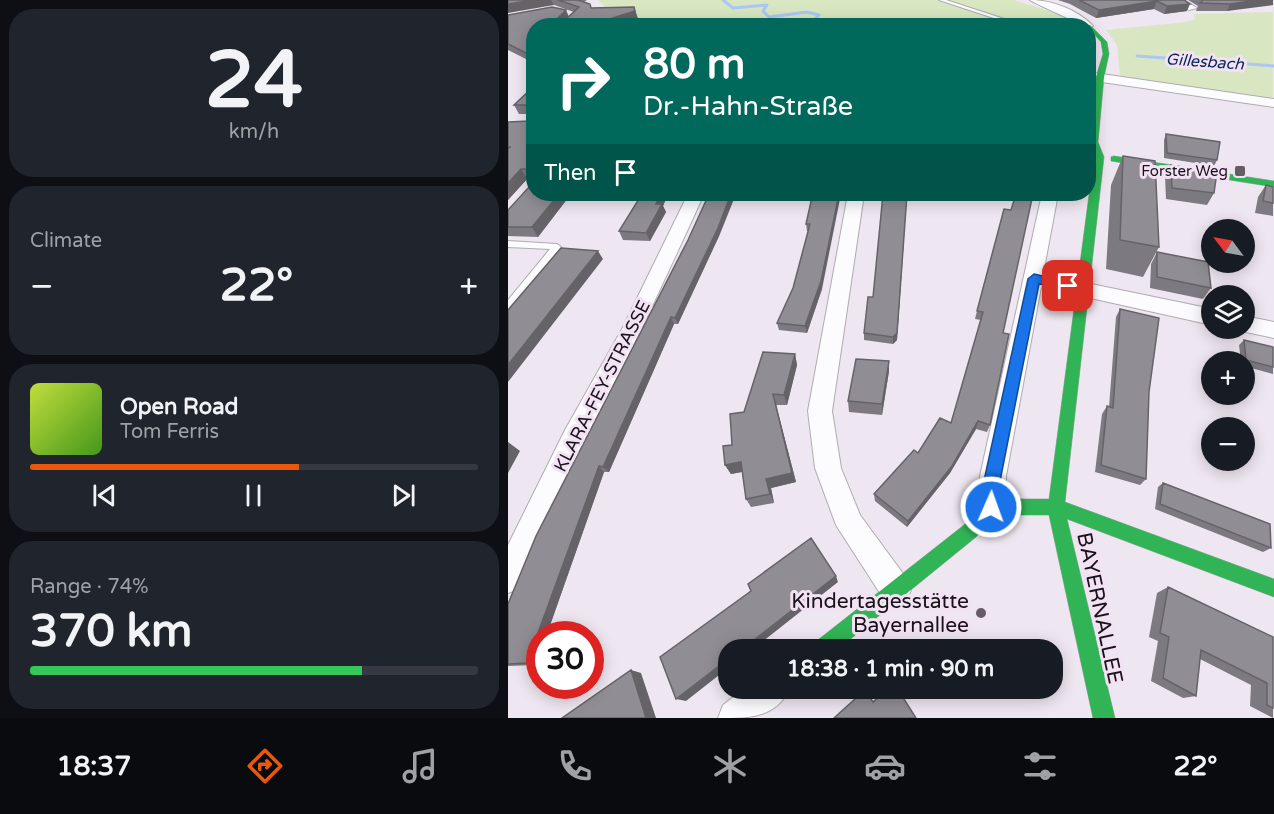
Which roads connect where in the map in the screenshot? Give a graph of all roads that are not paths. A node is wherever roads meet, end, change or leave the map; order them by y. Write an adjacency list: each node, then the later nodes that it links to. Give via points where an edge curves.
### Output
1 (941, 0): 5 (lane)
2 (1035, 0): 6 (street)
3 (1177, 0): 4 (street)
4 (1192, 8)
5 (999, 18)
6 (1077, 18)
7 (1096, 34): 8 (street, via 1104,42 1106,54)
8 (1096, 73)
9 (1096, 77): 10 (street)
10 (1273, 103)
11 (1096, 156): 12 (street)
12 (1273, 184)
13 (693, 201): 26 (street, KLARA-FEY-STRASSE)
14 (855, 201): 28 (street, via 820,411 829,468 850,525)
15 (1049, 201): 18 (street)
16 (1092, 201): 19 (street)
17 (508, 244): 20 (lane, via 557,247)
18 (1034, 279): 19 (street); 24 (street, via 993,476)
19 (1085, 290): 21 (street); 25 (street)
20 (508, 306)
21 (1201, 314)
22 (1255, 326): 23 (street)
23 (1273, 330)
24 (991, 507): 25 (street); 28 (street, via 970,531)
25 (1056, 507): 27 (street); 32 (street, BAYERNALLEE)
26 (508, 578)
27 (1273, 588)
28 (896, 590): 29 (street)
29 (836, 639)
30 (759, 699): 31 (street)
31 (736, 718)
32 (1104, 718)

